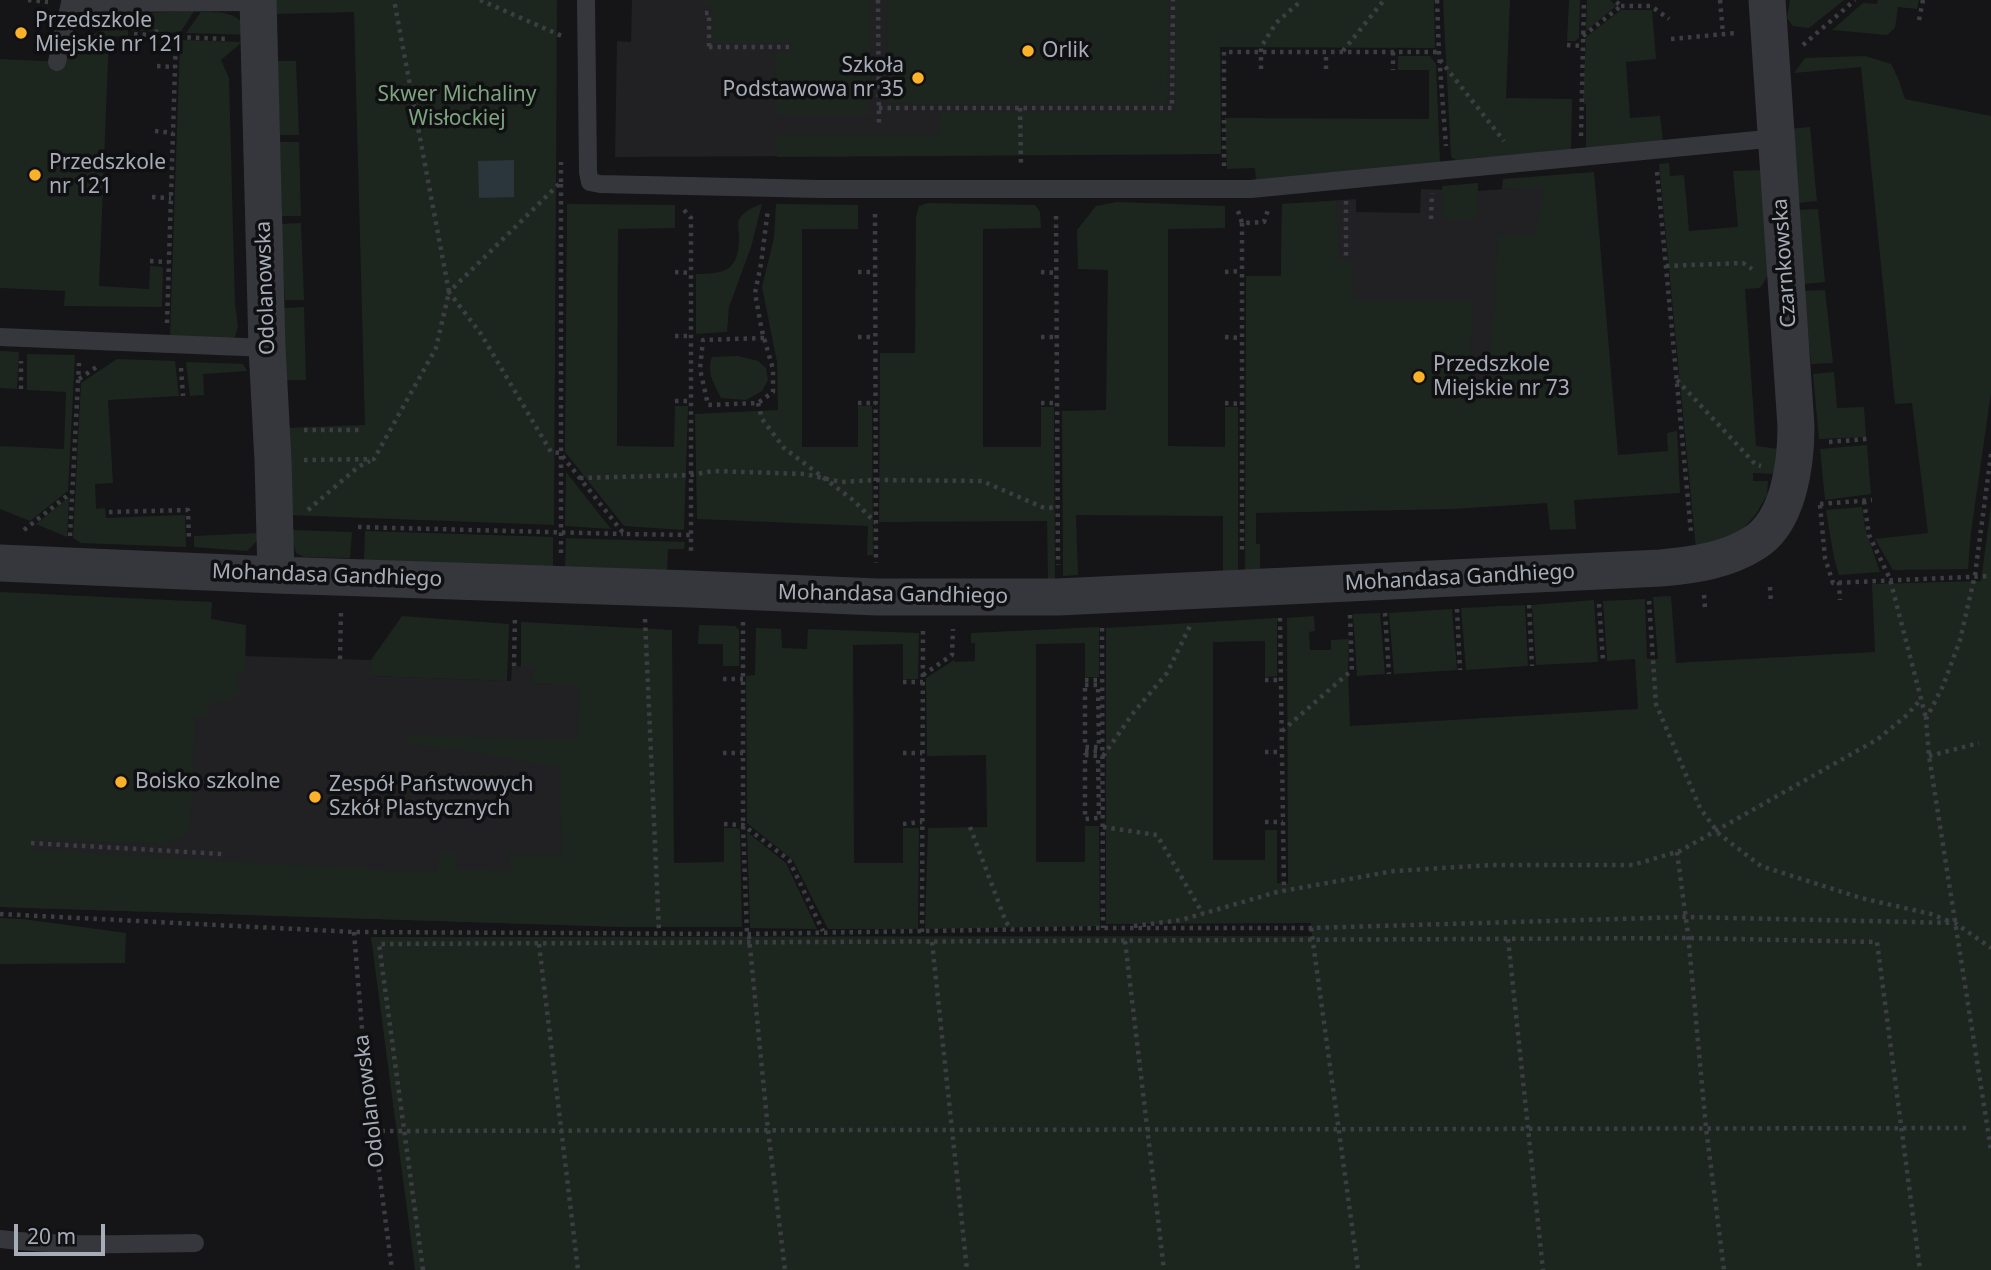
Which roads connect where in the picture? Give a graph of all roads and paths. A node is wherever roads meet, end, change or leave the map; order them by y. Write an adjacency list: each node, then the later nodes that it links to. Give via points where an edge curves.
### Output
1 (394, 0): 78 (path)
2 (480, 0): 28 (path)
3 (586, 0): 28 (lane)
4 (878, 0): 43 (path)
5 (1173, 0): 44 (path, via 1172,108)
6 (1303, 0): 31 (path, via 1276,23)
7 (1384, 0): 33 (path)
8 (1437, 0): 35 (path)
9 (1584, 0): 22 (path)
10 (1614, 0): 15 (path)
11 (1720, 0): 21 (path)
12 (1855, 0): 26 (path)
13 (1923, 0): 19 (path)
14 (259, 1): 24 (street, Odolanowska); 37 (lane, via 70,3)
15 (1621, 6): 18 (path, via 1651,6); 22 (path)
16 (705, 13): 30 (path, via 709,13 709,49)
17 (1768, 15): 21 (path); 48 (street, Czarnkowska)
18 (1669, 19)
19 (1919, 20)
20 (134, 34): 23 (path)
21 (1723, 34): 25 (path)
22 (1583, 36): 29 (path)
23 (176, 37): 24 (path); 39 (path)
24 (260, 39): 90 (street, Odolanowska)
25 (1671, 39)
26 (1808, 40)
27 (1567, 45): 29 (path)
28 (586, 46): 55 (lane, via 590,182)
29 (1583, 46): 51 (path)
30 (791, 47)
31 (1261, 51): 32 (path); 40 (path); 56 (path, via 1224,51)
32 (1326, 51): 33 (path); 41 (path)
33 (1342, 51): 34 (path)
34 (1393, 52): 35 (path); 42 (path)
35 (1439, 52): 36 (path)
36 (1439, 59): 52 (path); 53 (path)
37 (57, 62)
38 (157, 66): 39 (path)
39 (175, 67): 47 (path)
40 (1261, 69)
41 (1326, 69)
42 (1393, 70)
43 (879, 108): 44 (path); 45 (path)
44 (1020, 108): 50 (path)
45 (879, 124)
46 (155, 131): 47 (path)
47 (173, 133): 59 (path)
48 (1777, 138): 49 (lane); 77 (street, Czarnkowska)
49 (1655, 150): 51 (lane); 68 (path)
50 (1021, 155)
51 (1580, 157): 52 (lane)
52 (1522, 162): 53 (lane)
53 (1447, 169): 56 (lane)
54 (1432, 181): 63 (path)
55 (768, 188): 56 (lane); 87 (path, via 755,293)
56 (1224, 189)
57 (1346, 190): 65 (path)
58 (152, 197): 59 (path)
59 (171, 198): 67 (path)
60 (683, 209): 75 (path, via 691,218)
61 (875, 214): 72 (path)
62 (1056, 216): 76 (path)
63 (1431, 219)
64 (1242, 223): 69 (path)
65 (1346, 257)
66 (150, 261): 67 (path)
67 (169, 262): 89 (path)
68 (1666, 266): 77 (path, via 1743,263); 93 (path)
69 (1242, 271): 74 (path); 88 (path)
70 (675, 272): 75 (path)
71 (858, 272): 72 (path)
72 (875, 272): 83 (path)
73 (1041, 272): 76 (path)
74 (1225, 272)
75 (692, 273): 80 (path)
76 (1056, 273): 85 (path)
77 (1786, 288): 114 (street, Czarnkowska, via 1796,426)
78 (450, 292): 109 (path, via 481,334 551,452); 109 (path, via 561,182); 111 (path, via 436,348)
79 (675, 336): 80 (path)
80 (691, 336): 97 (path)
81 (0, 337): 89 (lane)
82 (858, 337): 83 (path)
83 (875, 337): 100 (path)
84 (1041, 337): 85 (path)
85 (1056, 337): 102 (path)
86 (1225, 337): 88 (path)
87 (764, 338): 98 (path, via 773,369 773,392); 98 (path, via 704,340 700,369 708,405)
88 (1242, 338): 104 (path)
89 (166, 344): 90 (lane); 95 (path, via 166,355 180,356)
90 (267, 348): 112 (street, Odolanowska)
91 (22, 349): 94 (path)
92 (79, 361): 118 (path)
93 (1677, 379): 114 (path, via 1756,465); 134 (path)
94 (20, 389)
95 (183, 396)
96 (675, 401): 97 (path)
97 (691, 401): 113 (path)
98 (758, 403): 116 (path, via 762,419 784,449)
99 (859, 403): 100 (path)
100 (876, 403): 117 (path)
101 (1041, 403): 102 (path)
102 (1057, 403): 122 (path)
103 (1225, 403): 104 (path)
104 (1242, 404): 142 (path)
105 (295, 430): 106 (path)
106 (362, 430)
107 (1867, 439): 108 (path)
108 (1827, 442)
109 (560, 453): 115 (path); 128 (path)
110 (1991, 454): 136 (path)
111 (374, 459): 112 (path); 124 (path, via 358,467)
112 (273, 461): 135 (street, Odolanowska)
113 (691, 475): 115 (path); 116 (path, via 713,471); 130 (path)
114 (1792, 475): 125 (street, Czarnkowska)
115 (579, 478): 129 (path)
116 (823, 478): 117 (path); 126 (path)
117 (876, 480): 122 (path, via 982,481 1042,508); 126 (path)
118 (72, 492): 131 (path); 132 (path)
119 (1872, 500): 120 (path)
120 (1864, 501): 121 (path); 138 (path, via 1869,535)
121 (1820, 504)
122 (1058, 508): 146 (path)
123 (109, 512): 133 (path, via 188,510)
124 (301, 516)
125 (1773, 523): 134 (street, Mohandasa Gandhiego, via 1756,542)
126 (876, 524): 145 (path)
127 (358, 527): 128 (path)
128 (561, 533): 129 (path); 139 (path)
129 (624, 534): 130 (path)
130 (691, 535): 143 (path)
131 (70, 546)
132 (9, 549): 135 (street, Mohandasa Gandhiego)
133 (190, 551)
134 (1695, 565): 142 (street, Mohandasa Gandhiego)
135 (276, 575): 139 (street, Mohandasa Gandhiego)
136 (1975, 575): 137 (path); 138 (path); 177 (path, via 1960,640)
137 (1991, 576)
138 (1890, 579): 148 (path, via 1836,583); 176 (path)
139 (561, 584): 141 (street, Mohandasa Gandhiego)
140 (1770, 586): 150 (path)
141 (643, 587): 143 (street, Mohandasa Gandhiego); 214 (path)
142 (1242, 587): 146 (street, Mohandasa Gandhiego)
143 (691, 589): 145 (street, Mohandasa Gandhiego)
144 (1649, 594): 198 (path, via 1656,704 1700,808)
145 (877, 597): 146 (street, Mohandasa Gandhiego)
146 (1058, 597)
147 (1599, 597): 163 (path)
148 (1840, 600)
149 (1529, 601): 165 (path)
150 (1771, 604)
151 (1457, 605): 166 (path)
152 (341, 606): 162 (path)
153 (1384, 609): 167 (path)
154 (1350, 610): 178 (path, via 1352,671)
155 (1280, 614): 174 (path)
156 (515, 615): 164 (path)
157 (1192, 619): 187 (path, via 1167,673)
158 (744, 622): 169 (path)
159 (1102, 624): 172 (path)
160 (923, 627): 170 (path)
161 (953, 627): 170 (path, via 952,654)
162 (340, 659)
163 (1603, 661)
164 (514, 666)
165 (1532, 666)
166 (1460, 670)
167 (1389, 674)
168 (723, 679): 169 (path)
169 (744, 679): 184 (path)
170 (923, 679): 175 (path); 186 (path)
171 (1085, 680): 172 (path)
172 (1102, 680): 187 (path)
173 (1265, 680): 174 (path)
174 (1281, 680): 178 (path)
175 (904, 682)
176 (1922, 698): 177 (path); 198 (path, via 1878,739)
177 (1926, 719): 188 (path)
178 (1282, 732): 182 (path)
179 (1979, 743): 188 (path)
180 (1085, 749): 180 (path, via 1099,747 1098,685 1085,685); 187 (path)
181 (1265, 752): 182 (path)
182 (1282, 752): 192 (path)
183 (723, 753): 184 (path)
184 (744, 753): 196 (path)
185 (904, 753): 186 (path)
186 (922, 753): 190 (path)
187 (1102, 753): 195 (path)
188 (1930, 756): 206 (path)
189 (1085, 820): 189 (path, via 1099,818 1098,756 1085,755); 195 (path)
190 (922, 822): 194 (path); 213 (path)
191 (1265, 822): 192 (path)
192 (1283, 822): 202 (path)
193 (724, 824): 196 (path)
194 (904, 824)
195 (1103, 824): 204 (path, via 1157,835); 207 (path)
196 (743, 825): 211 (path, via 789,860); 215 (path)
197 (970, 827): 210 (path)
198 (1717, 831): 200 (path); 206 (path, via 1761,866)
199 (32, 843): 201 (path)
200 (1677, 852): 202 (path, via 1633,864 1394,871); 205 (path)
201 (223, 855)
202 (1284, 891): 204 (path)
203 (0, 914): 212 (path)
204 (1203, 914): 208 (path)
205 (1686, 917): 206 (path); 209 (path); 216 (path)
206 (1955, 923): 223 (path); 235 (path)
207 (1103, 928): 208 (path); 210 (path)
208 (1114, 928): 209 (path)
209 (1311, 928): 218 (path)
210 (1012, 930): 213 (path)
211 (824, 931): 213 (path); 215 (path)
212 (354, 932): 214 (path); 232 (path, Odolanowska)
213 (922, 932)
214 (659, 933): 215 (path)
215 (747, 934): 221 (path)
216 (1689, 938): 217 (path); 226 (path); 227 (path, via 1877,942)
217 (1508, 939): 218 (path); 225 (path)
218 (1313, 940): 219 (path); 224 (path)
219 (1125, 941): 220 (path); 231 (path)
220 (932, 942): 221 (path); 230 (path)
221 (750, 943): 222 (path); 229 (path)
222 (540, 944): 233 (path, via 379,944); 234 (path)
223 (1991, 948)
224 (1339, 1128): 225 (path); 231 (path); 244 (path)
225 (1527, 1128): 226 (path); 245 (path)
226 (1706, 1128): 227 (path); 246 (path)
227 (1902, 1128): 228 (path); 247 (path)
228 (1971, 1128)
229 (768, 1129): 230 (path); 234 (path); 241 (path)
230 (952, 1129): 231 (path); 242 (path)
231 (1148, 1129): 243 (path)
232 (373, 1130): 233 (path); 238 (path, Odolanowska)
233 (405, 1130): 234 (path); 239 (path)
234 (560, 1130): 240 (path)
235 (1991, 1150)
236 (0, 1239): 237 (lane)
237 (195, 1243)
238 (392, 1270)
239 (423, 1270)
240 (578, 1270)
241 (785, 1270)
242 (967, 1270)
243 (1164, 1270)
244 (1358, 1270)
245 (1543, 1270)
246 (1724, 1270)
247 (1920, 1270)

